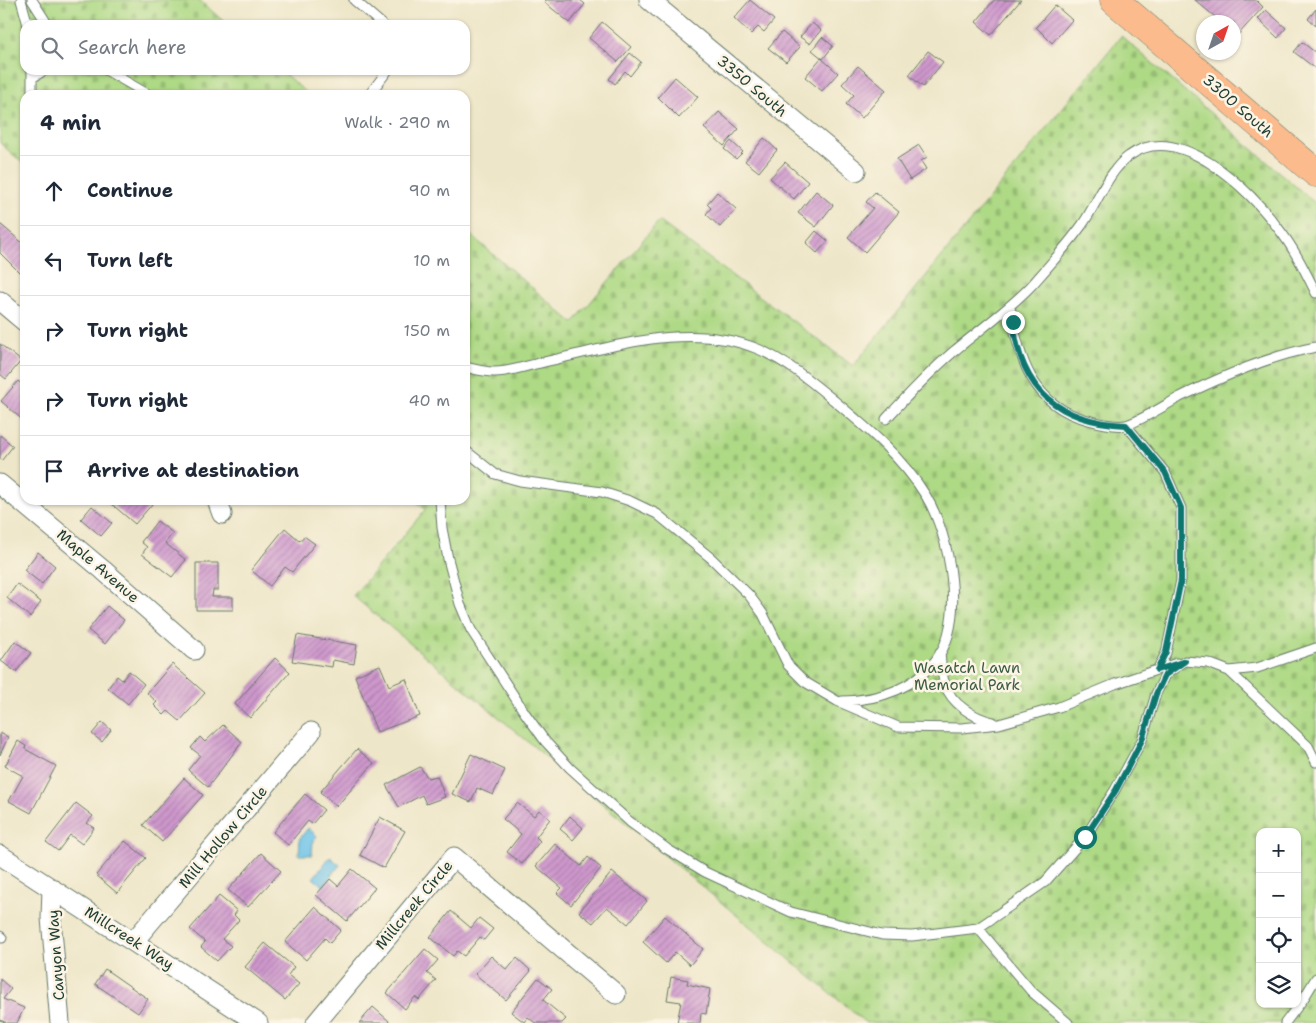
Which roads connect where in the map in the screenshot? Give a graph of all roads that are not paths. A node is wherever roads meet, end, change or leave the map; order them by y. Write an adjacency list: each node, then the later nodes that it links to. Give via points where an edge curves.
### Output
1 (21, 0): 6 (lane)
2 (32, 0): 7 (lane)
3 (354, 0): 8 (lane)
4 (649, 0): 15 (street, 3350 South)
5 (1114, 0): 16 (main road, 3300 South)
6 (27, 20)
7 (45, 20)
8 (376, 20)
9 (32, 75): 12 (lane)
10 (115, 75): 13 (lane)
11 (384, 75): 14 (lane)
12 (32, 90)
13 (140, 90)
14 (373, 90)
15 (856, 171)
16 (1316, 173)
17 (1316, 293): 19 (lane, via 1277,226 1237,185 1211,163 1179,147 1151,145 1128,156 1112,175 1081,225 1031,286)
18 (0, 301): 20 (street)
19 (1010, 306): 23 (lane, via 914,388); 24 (lane, via 1020,358 1047,400 1075,417)
20 (20, 318)
21 (1316, 347): 24 (lane, via 1271,358 1214,381)
22 (470, 368): 32 (lane, via 493,372 678,336 714,338 756,349 799,371 862,422 926,496 944,534 952,564 949,633)
23 (886, 420)
24 (1126, 425): 34 (lane, via 1165,472 1181,508 1181,580 1166,652)
25 (470, 454): 36 (lane, via 495,474 520,481 602,492 657,514 750,594 788,665 805,682)
26 (0, 484): 27 (street, Maple Avenue)
27 (20, 501)
28 (25, 505): 31 (street, Maple Avenue)
29 (440, 505): 42 (lane, via 448,559 471,630 545,741 630,822 705,872 791,912 882,935 912,936)
30 (1316, 648): 35 (lane, via 1257,668)
31 (194, 650)
32 (940, 651): 36 (lane, via 936,660 914,682 890,693 862,700); 37 (lane, via 945,685 960,706 978,719)
33 (1185, 661): 34 (lane); 35 (lane, via 1208,663); 42 (lane, via 1165,675 1142,740 1116,790 1085,837 1045,882)
34 (1157, 670): 37 (lane, via 1059,707)
35 (1229, 671): 39 (lane, via 1308,746)
36 (837, 701): 37 (lane, via 898,726 962,728)
37 (999, 724)
38 (312, 732): 43 (street, Mill Hollow Circle)
39 (1316, 762)
40 (0, 855): 41 (street, Millcreek Way)
41 (52, 888): 43 (street, Millcreek Way); 46 (street, Canyon Way, via 51,918)
42 (978, 928): 49 (lane, via 1031,991)
43 (134, 941): 47 (street, Millcreek Way)
44 (1316, 978): 50 (lane)
45 (616, 994): 48 (street, Millcreek Circle, via 454,857)
46 (60, 1023)
47 (258, 1023)
48 (316, 1023)
49 (1068, 1023)
50 (1285, 1023)

